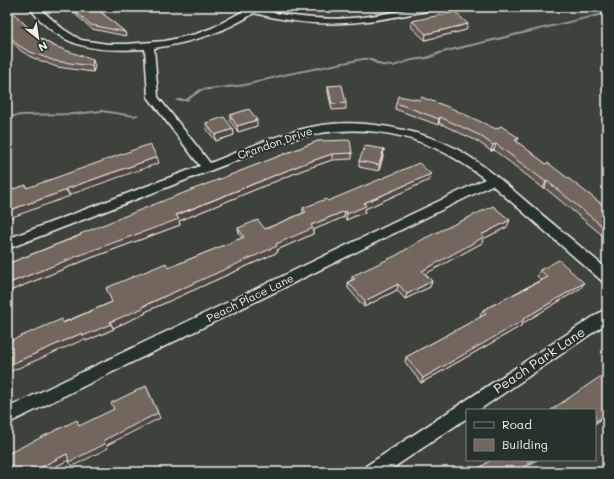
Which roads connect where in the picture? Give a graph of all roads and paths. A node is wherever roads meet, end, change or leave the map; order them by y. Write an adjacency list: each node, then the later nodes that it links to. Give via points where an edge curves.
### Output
1 (33, 7): 4 (street, via 66,37 80,43 112,48)
2 (432, 7): 3 (street, via 377,19 343,23 309,22 272,16)
3 (254, 9): 4 (street, via 212,31 177,41)
4 (149, 45): 5 (street, via 153,97)
5 (207, 168): 6 (street, Crandon Drive, via 283,139 339,126 424,140 470,162); 7 (street, Crandon Drive)
6 (493, 180): 8 (street, Crandon Drive); 12 (street, Peach Place Lane)
7 (7, 244)
8 (607, 277)
9 (607, 315): 11 (street, Peach Park Lane)
10 (466, 409): 13 (street, Peach Park Lane)
11 (466, 409)
12 (7, 416)
13 (372, 472)

